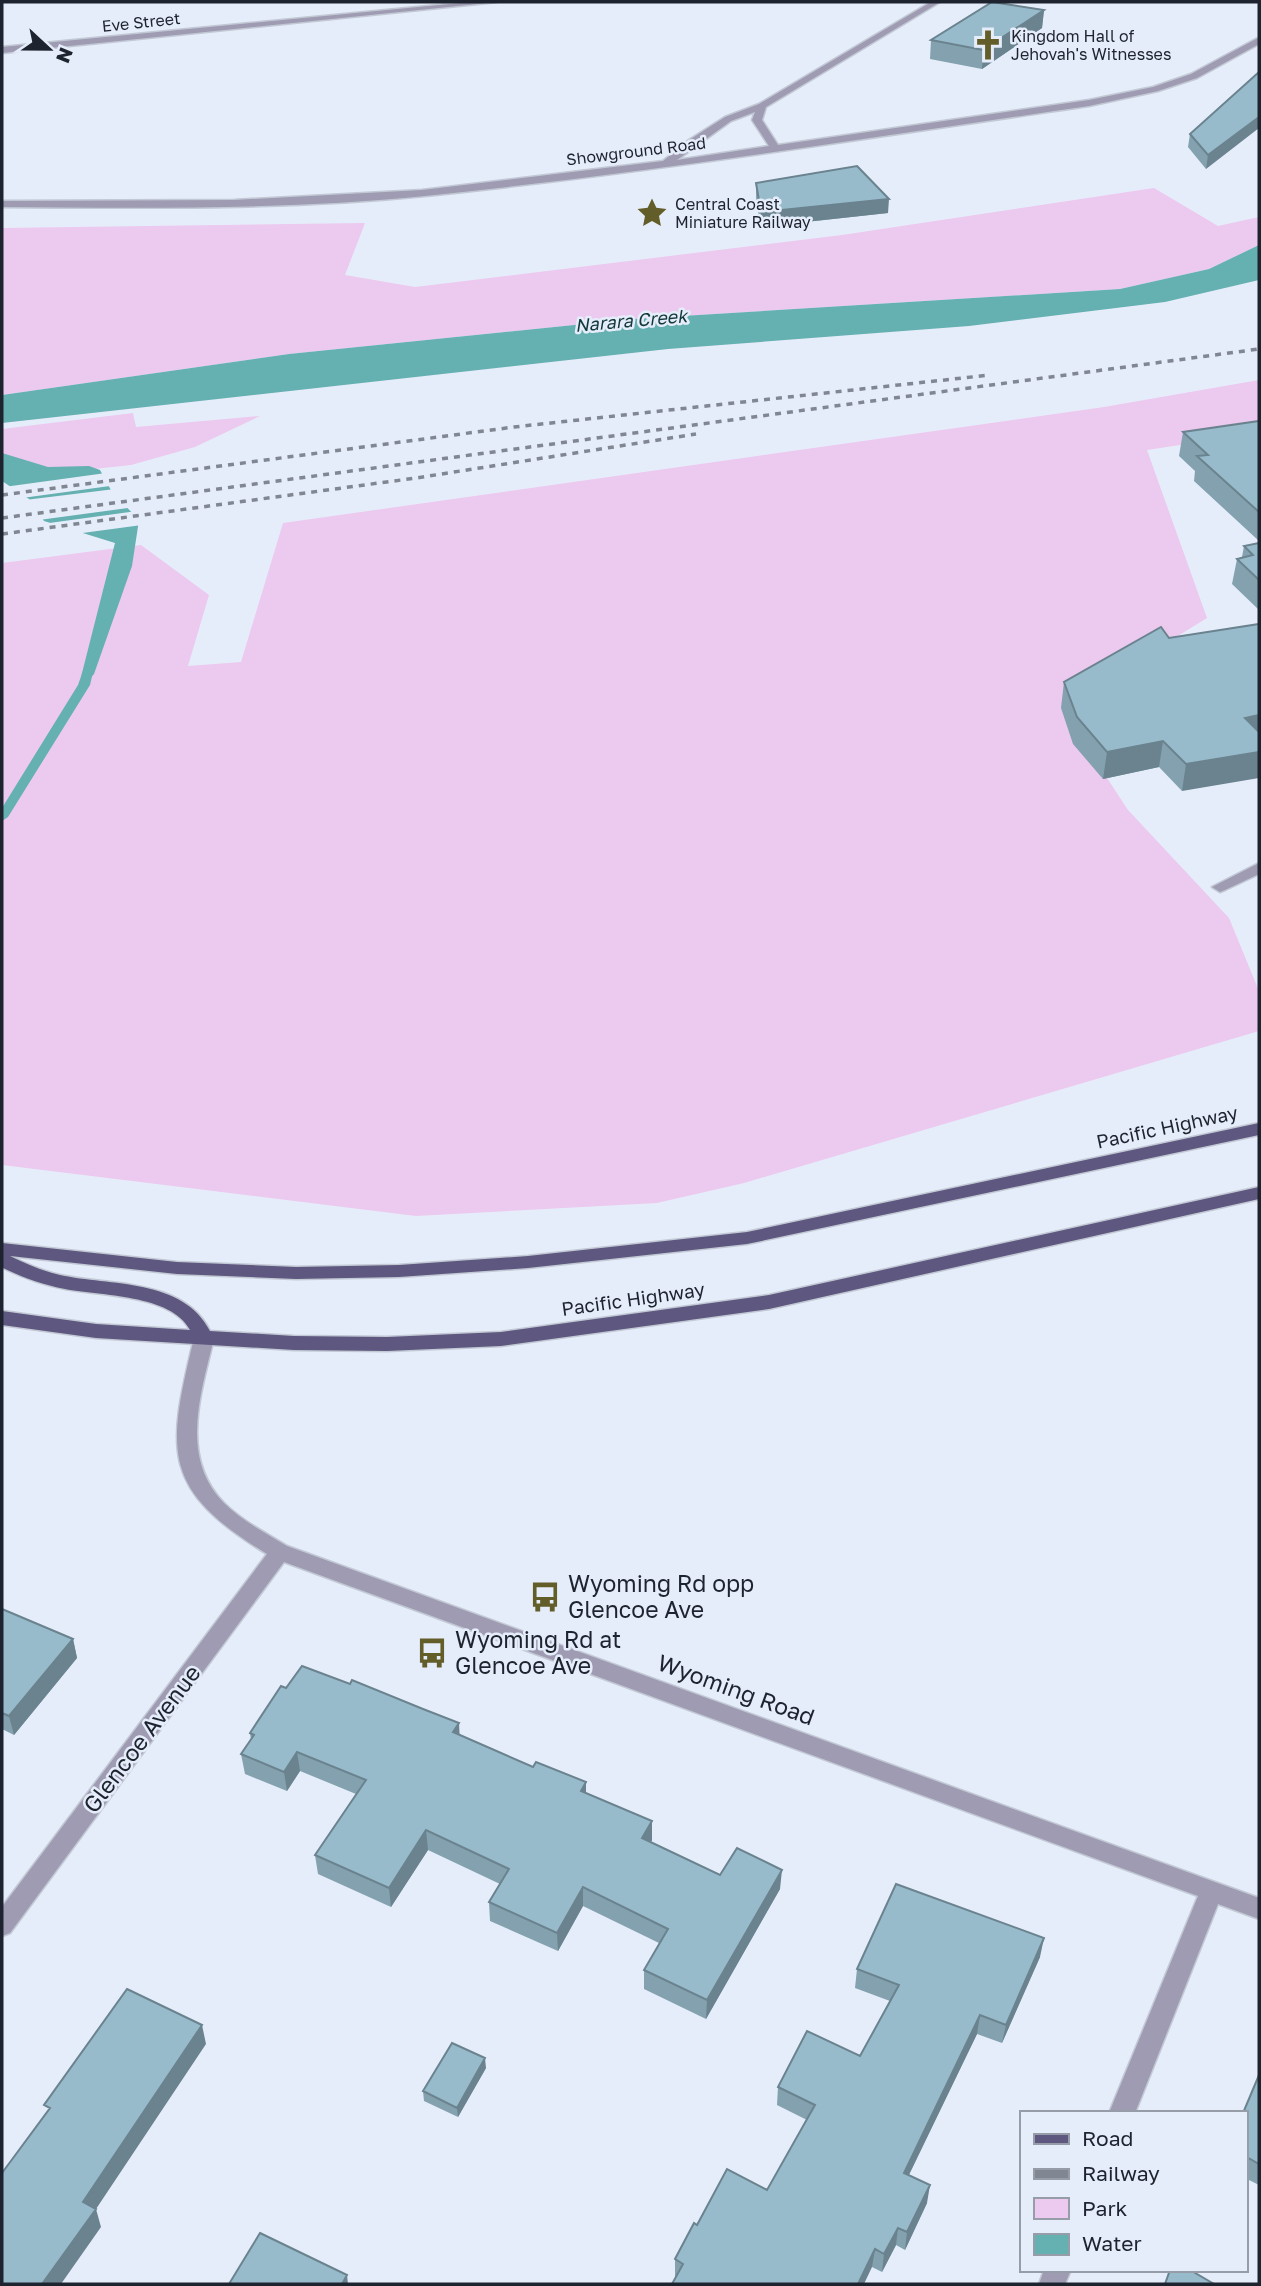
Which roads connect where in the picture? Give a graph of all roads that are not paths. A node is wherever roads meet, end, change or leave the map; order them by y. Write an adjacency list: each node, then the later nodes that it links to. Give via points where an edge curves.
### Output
1 (493, 2): 4 (street, Eve Street)
2 (936, 2): 5 (street)
3 (1259, 41): 6 (street, Showground Road, via 1194,76 1155,89 1089,103)
4 (2, 50)
5 (762, 106): 6 (street, via 757,120); 7 (street, via 729,119)
6 (775, 148): 7 (street, Showground Road)
7 (666, 164): 8 (street, Showground Road, via 422,193 234,202)
8 (2, 204)
9 (1259, 868): 10 (street)
10 (1220, 887)
11 (1259, 1129): 13 (main road, Pacific Highway, via 747,1238 528,1262 296,1273 177,1268)
12 (1259, 1193): 16 (main road, Pacific Highway, via 769,1302 501,1339 400,1344)
13 (2, 1249)
14 (2, 1260): 16 (main road, via 60,1281 138,1293 170,1303 195,1319)
15 (2, 1318): 16 (main road, Pacific Highway, via 96,1331)
16 (204, 1338): 17 (street, Wyoming Road, via 185,1428 192,1475 219,1511)
17 (280, 1552): 18 (street, Wyoming Road); 20 (street, Glencoe Avenue)
18 (1212, 1891): 19 (street, Wyoming Road); 21 (street)
19 (1259, 1908)
20 (2, 1925)
21 (1123, 2111)

